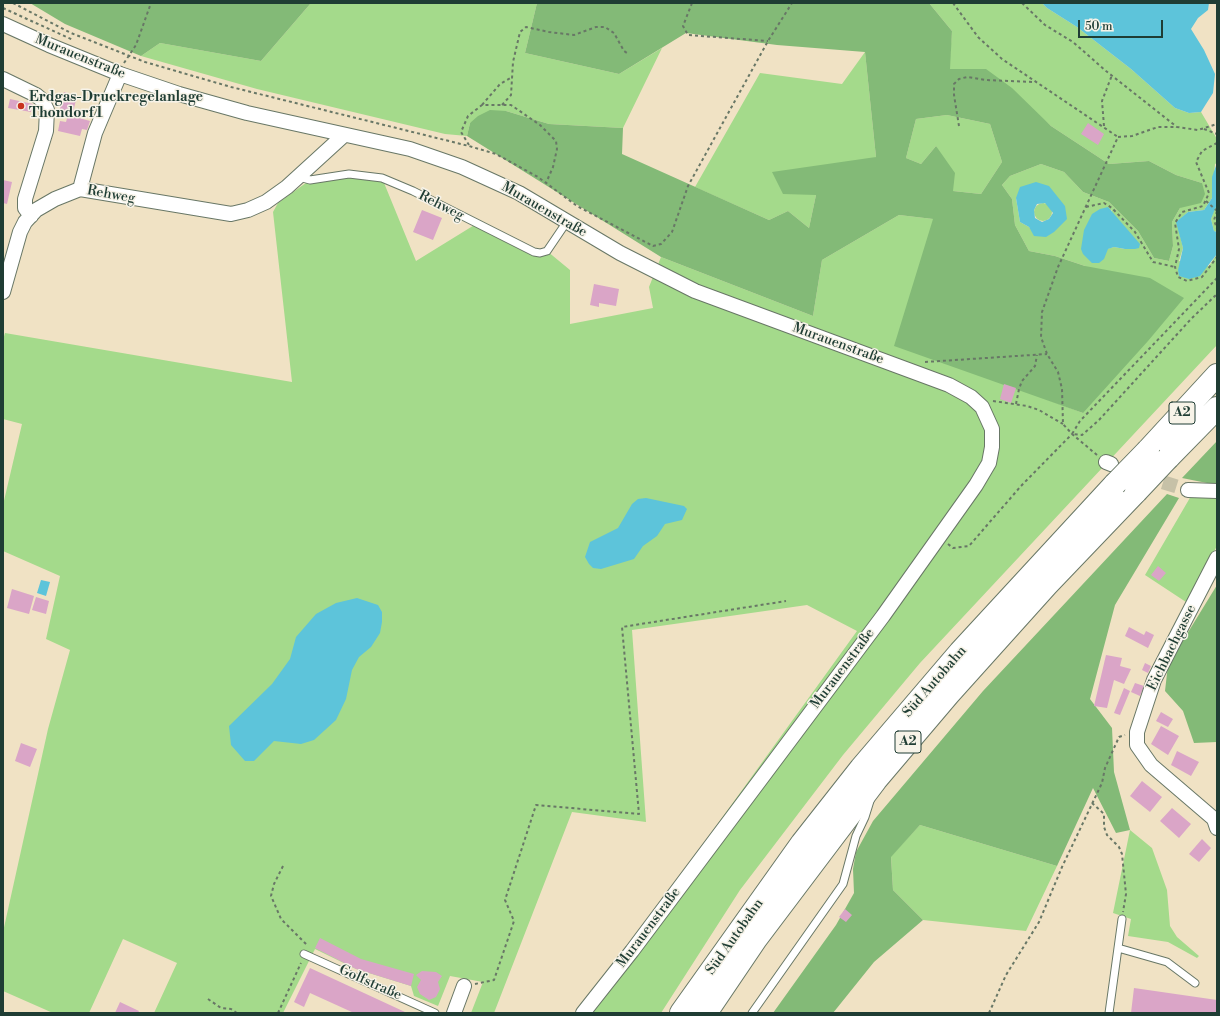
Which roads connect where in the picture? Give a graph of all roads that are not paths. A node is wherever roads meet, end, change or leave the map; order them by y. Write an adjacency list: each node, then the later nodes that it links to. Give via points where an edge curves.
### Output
1 (3, 24): 2 (street, Murauenstraße)
2 (120, 74): 4 (street, Murauenstraße, via 247,113); 6 (street, Rehweg, via 96,133)
3 (3, 79): 7 (street, via 31,91 42,100 47,110 46,130 25,199 25,208)
4 (344, 135): 5 (street, Rehweg); 8 (street, Murauenstraße, via 410,149 462,167)
5 (299, 177): 6 (street, Rehweg, via 266,202 231,214); 8 (lane, Rehweg, via 310,180 349,174 382,178 540,253 547,251)
6 (80, 189): 7 (street, Rehweg, via 55,199)
7 (30, 216): 9 (street, via 20,232)
8 (569, 217): 25 (street, Murauenstraße, via 620,253 695,291 948,385 971,397 982,407 992,429 989,463 940,537)
9 (3, 292)
10 (1217, 375): 22 (highway, Süd Autobahn / A2, bridge, via 1148,450 1111,470 861,768 802,843)
11 (1217, 408): 15 (highway, Süd Autobahn / A2, bridge, via 1047,585)
12 (1188, 490): 13 (street)
13 (1217, 491)
14 (1217, 558): 16 (street, Eichbachgasse, via 1154,680 1136,732 1137,745 1151,765 1214,819)
15 (876, 780): 26 (highway, Süd Autobahn / A2, via 756,939); 27 (lane, via 865,817 856,836 843,884)
16 (1217, 828)
17 (1122, 918): 18 (lane)
18 (1118, 948): 20 (lane, via 1167,962); 28 (lane)
19 (304, 954): 23 (lane, Golfstraße)
20 (1194, 983)
21 (464, 986): 24 (street)
22 (681, 1012)
23 (435, 1013)
24 (454, 1013)
25 (583, 1013)
26 (706, 1013)
27 (752, 1013)
28 (1109, 1013)

